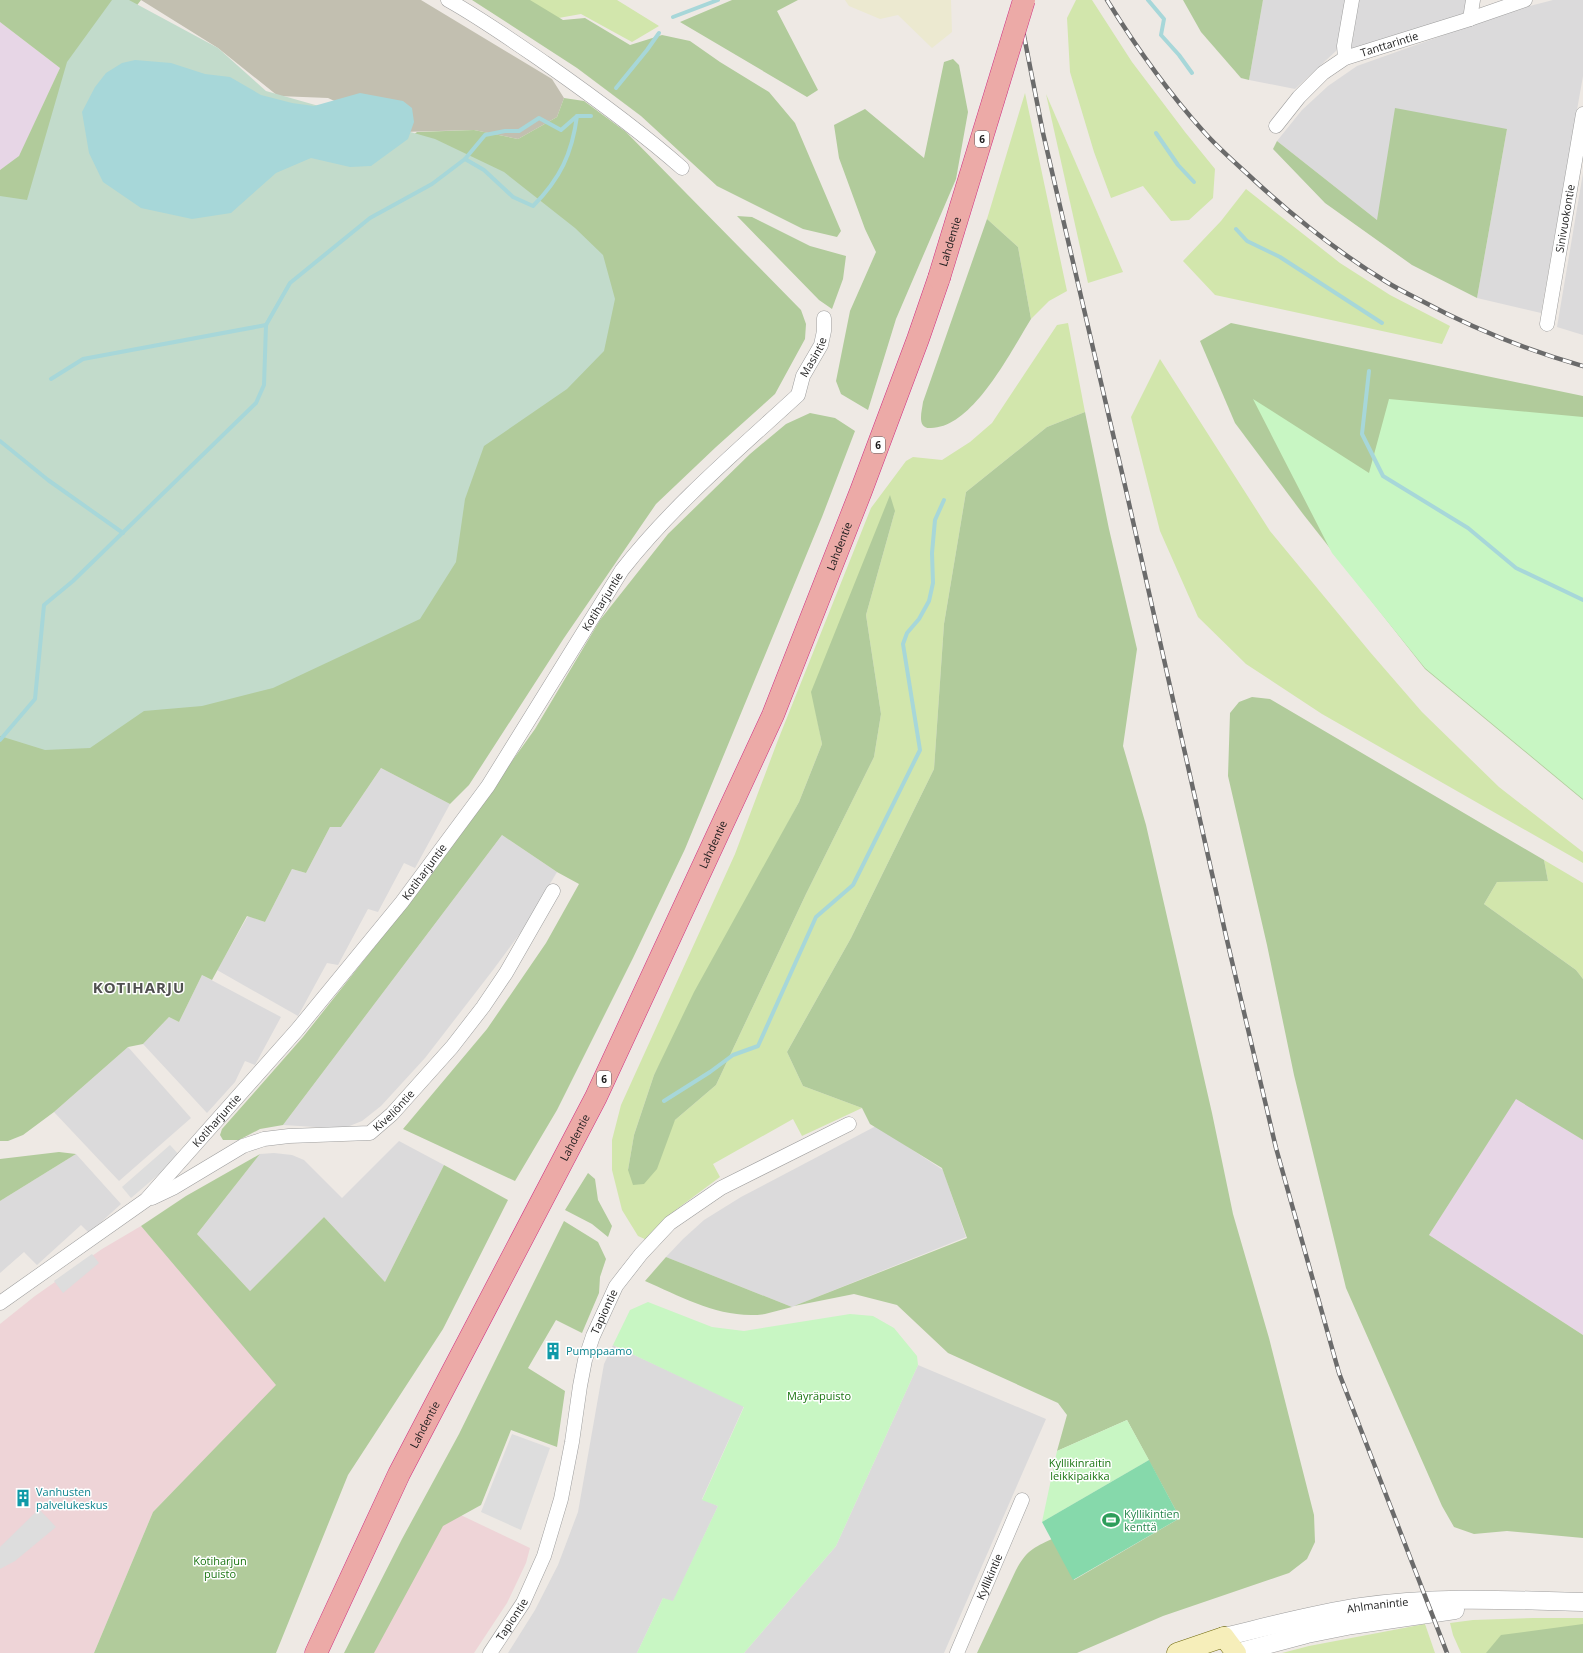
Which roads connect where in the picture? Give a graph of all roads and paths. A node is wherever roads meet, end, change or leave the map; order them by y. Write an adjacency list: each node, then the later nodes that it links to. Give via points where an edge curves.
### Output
1 (448, 0): 10 (street, via 483,20 577,85)
2 (1024, 0): 21 (highway, Lahdentie / 6, bridge, via 918,339 773,715 596,1097 399,1474)
3 (1352, 0): 7 (street, via 1344,46)
4 (1473, 0): 6 (street)
5 (1525, 0): 6 (street, Tanttarintie)
6 (1470, 19): 7 (street, Tanttarintie)
7 (1345, 58): 9 (street, Tanttarintie, via 1323,73 1299,97)
8 (1583, 114): 12 (street, Sinivuokontie)
9 (1276, 126)
10 (682, 168)
11 (824, 318): 13 (street, Masintie, via 821,345 803,376)
12 (1547, 324)
13 (798, 395): 16 (street, Kotiharjuntie, via 672,512 645,541 622,570 488,786 402,902 297,1030)
14 (552, 891): 16 (street, Kiveliöntie, via 506,973 483,1007 447,1053 392,1114 370,1133 264,1139 243,1146 173,1188)
15 (849, 1124): 22 (street, Tapiontie, via 721,1188 670,1223 616,1286 585,1360 561,1499 544,1556 523,1603)
16 (146, 1200): 17 (street, Kotiharjuntie)
17 (0, 1303)
18 (1022, 1500): 23 (street, Kyllikintie)
19 (1583, 1602): 20 (street, Ahlmanintie, via 1443,1600 1370,1606 1291,1620); 25 (street, Ahlmanintie, via 1478,1608 1392,1619 1307,1634)
20 (1222, 1645): 24 (main road, Ahlmanintie); 25 (main road)
21 (316, 1653)
22 (490, 1653)
23 (957, 1653)
24 (1177, 1653)
25 (1236, 1653)

